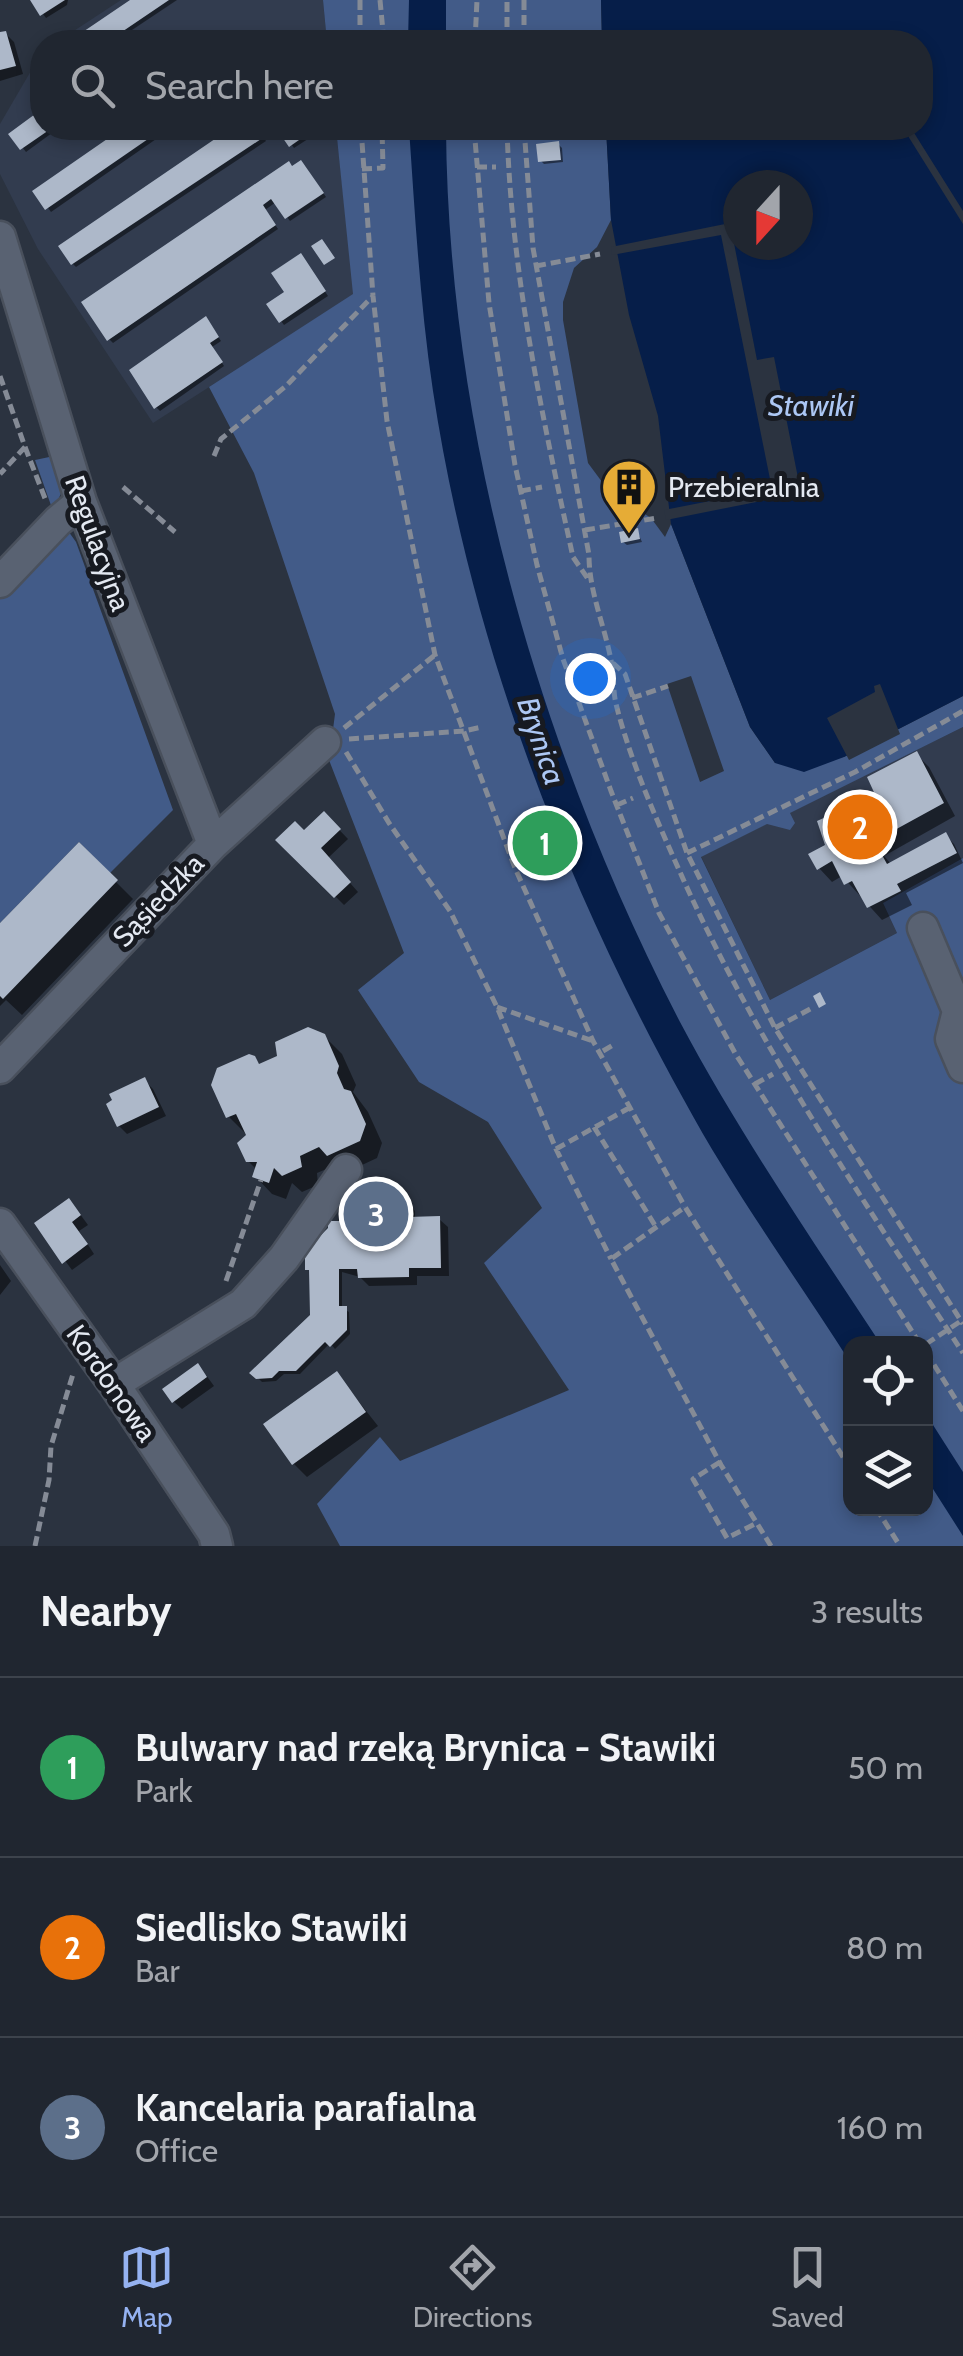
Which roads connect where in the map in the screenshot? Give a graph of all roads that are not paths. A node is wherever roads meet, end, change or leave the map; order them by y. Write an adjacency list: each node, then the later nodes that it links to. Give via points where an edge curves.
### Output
1 (0, 236): 2 (street, Regulacyjna)
2 (70, 511): 3 (street); 5 (street, Regulacyjna)
3 (0, 582)
4 (325, 742): 5 (street, Sąsiedzka)
5 (213, 844): 8 (street, Sąsiedzka)
6 (923, 928): 7 (street, via 958,1011 951,1038)
7 (963, 1067)
8 (0, 1068)
9 (346, 1170): 11 (street, via 243,1304)
10 (0, 1224): 11 (street, Kordonowa)
11 (114, 1384): 12 (street, Kordonowa)
12 (217, 1546)

